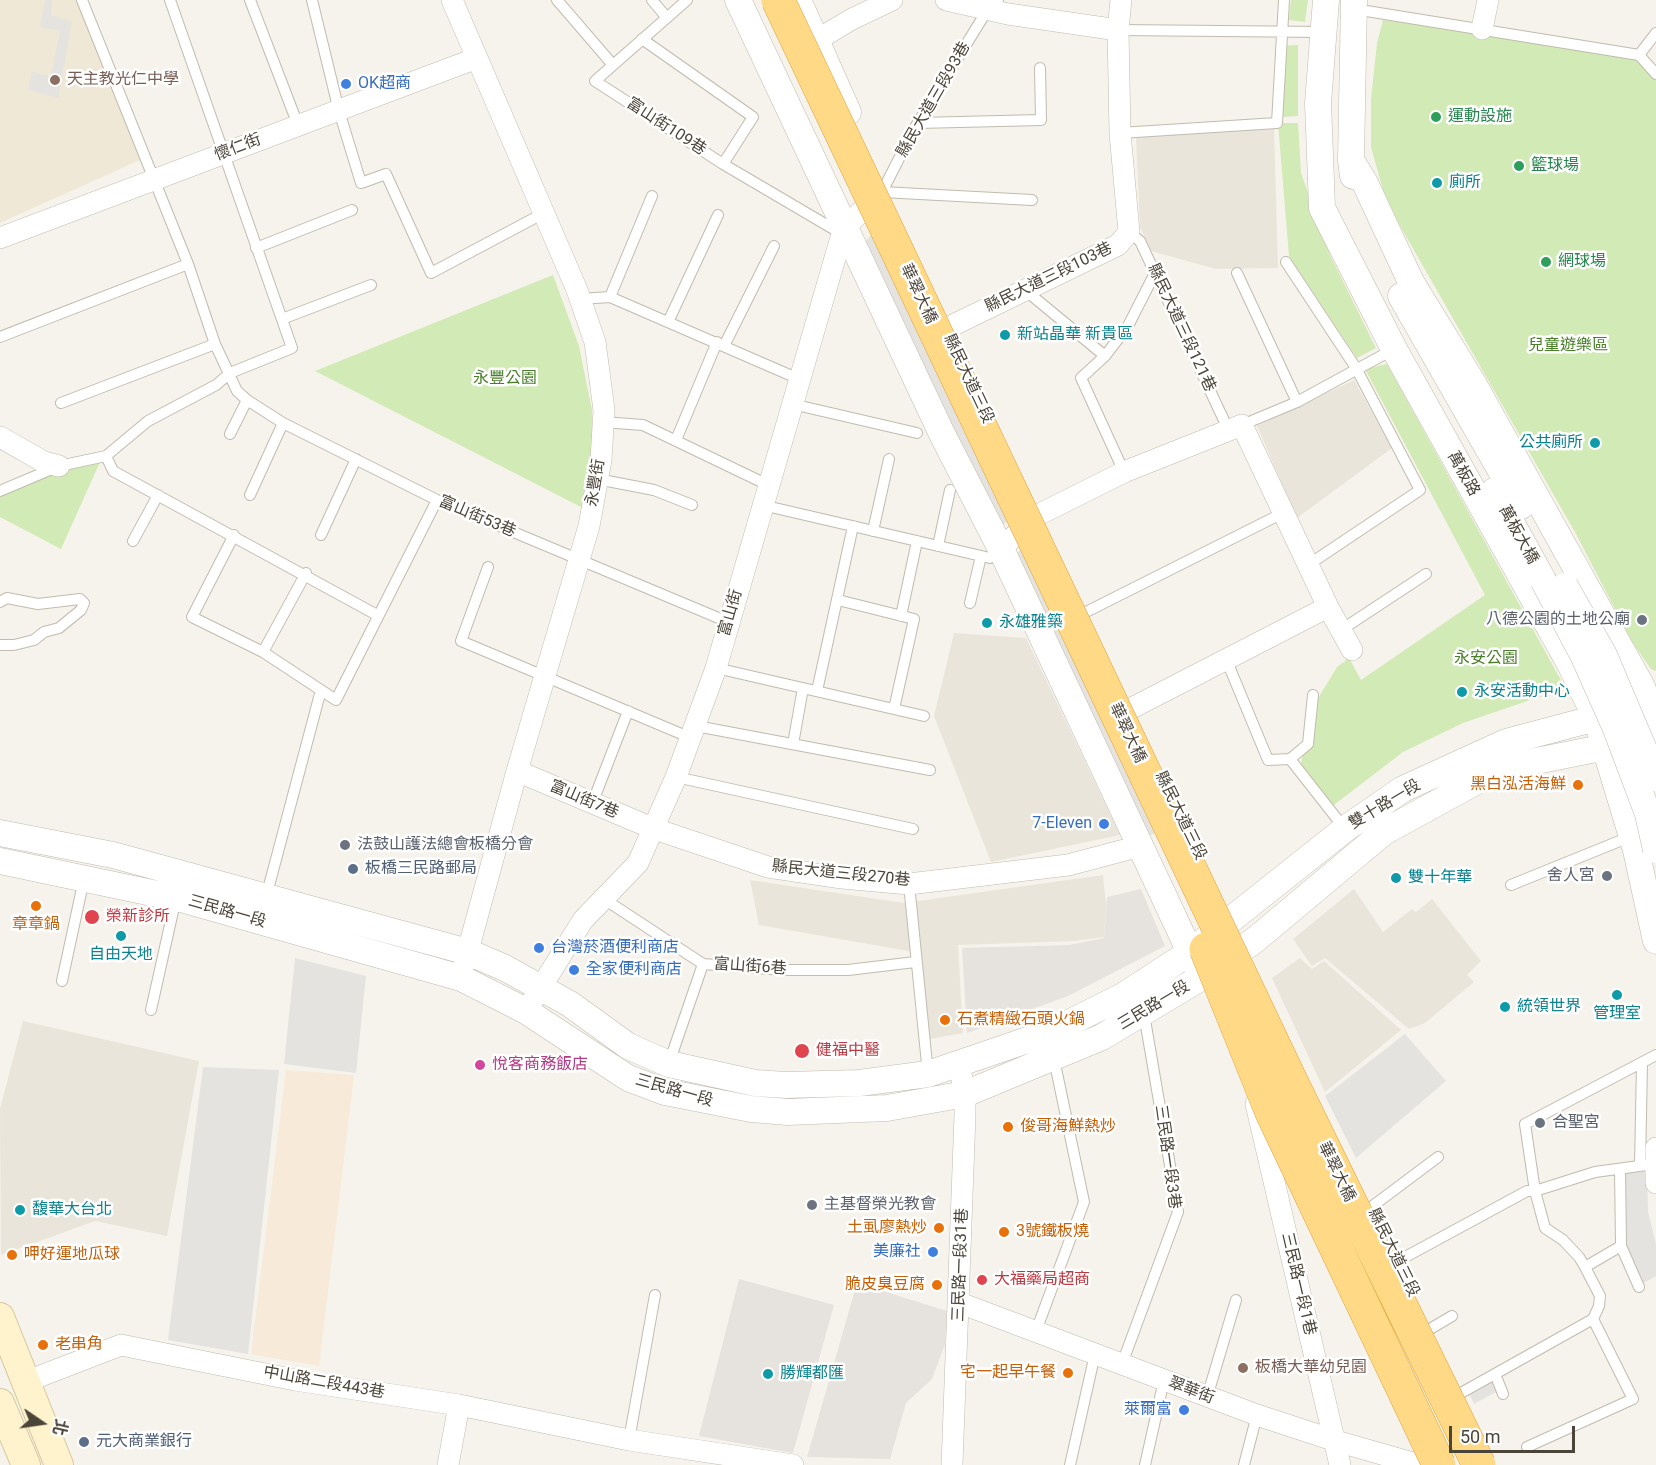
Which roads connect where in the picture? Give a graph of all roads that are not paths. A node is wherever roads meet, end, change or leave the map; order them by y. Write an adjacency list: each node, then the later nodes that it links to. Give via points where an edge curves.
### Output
1 (82, 0): 42 (lane)
2 (170, 0): 38 (lane)
3 (250, 0): 36 (lane)
4 (312, 0): 34 (lane)
5 (452, 0): 30 (street, 永豐街)
6 (556, 0): 31 (lane)
7 (652, 0): 21 (lane)
8 (687, 0): 21 (lane, 富山街109巷)
9 (738, 0): 49 (street)
10 (753, 0): 231 (highway, 華翠大橋, bridge, via 1014,550 1187,900 1272,1113)
11 (778, 0): 232 (highway, 華翠大橋, bridge, via 1291,1081)
12 (798, 0): 28 (street, 縣民大道三段)
13 (892, 0): 28 (street)
14 (946, 0): 19 (street)
15 (1121, 0): 23 (street, 縣民大道三段103巷)
16 (1284, 0): 24 (lane)
17 (1326, 0): 25 (street, 萬板路)
18 (1488, 0): 22 (street)
19 (993, 4): 23 (street); 35 (lane, 縣民大道三段93巷)
20 (1353, 4): 22 (lane); 39 (street)
21 (667, 18): 27 (lane, 富山街109巷)
22 (1482, 29): 29 (lane)
23 (1118, 30): 24 (lane); 37 (street, 縣民大道三段103巷)
24 (1281, 30): 25 (lane); 37 (lane, via 1277,123)
25 (1322, 32): 41 (street, 萬板路, via 1318,103)
26 (1656, 33): 29 (lane)
27 (642, 39): 31 (lane, 富山街109巷); 40 (lane, via 753,117)
28 (817, 40): 43 (street, 縣民大道三段)
29 (1639, 55): 33 (lane)
30 (477, 58): 34 (street, 懷仁街); 47 (street, 永豐街)
31 (613, 65): 40 (lane, 富山街109巷, via 595,81)
32 (1040, 68): 35 (lane, via 1041,120)
33 (1656, 74)
34 (339, 111): 36 (street, 懷仁街); 47 (lane, via 361,183 386,174 431,273)
35 (918, 123): 43 (lane, 縣民大道三段93巷)
36 (298, 125): 38 (street, 懷仁街)
37 (1120, 133): 50 (street, 縣民大道三段103巷)
38 (224, 154): 42 (street, 懷仁街); 53 (lane)
39 (1351, 160): 113 (street, 萬板大橋, via 1361,215 1384,265); 136 (street, via 1412,282 1473,382)
40 (723, 164): 49 (lane, 富山街109巷)
41 (1321, 169): 68 (street, 萬板路, via 1322,208); 113 (street, 萬板大橋, via 1380,295)
42 (155, 180): 51 (street, 懷仁街); 55 (lane)
43 (882, 192): 45 (lane); 49 (street); 64 (street, 縣民大道三段)
44 (652, 196): 60 (lane)
45 (1032, 200)
46 (352, 210): 53 (lane)
47 (544, 213): 61 (street, 永豐街)
48 (718, 214): 63 (lane)
49 (844, 231): 72 (street, 富山街); 107 (street, via 942,434)
50 (1129, 232): 56 (lane, 縣民大道三段121巷, via 1140,241); 59 (street, 縣民大道三段103巷, via 1118,245)
51 (0, 238)
52 (774, 246): 67 (lane)
53 (256, 248): 62 (lane)
54 (1286, 262): 70 (lane)
55 (188, 264): 65 (lane); 66 (lane)
56 (1155, 273): 69 (lane, via 1128,326); 79 (lane, 縣民大道三段121巷)
57 (1237, 273): 74 (lane)
58 (371, 285): 62 (lane)
59 (1025, 290): 64 (street, 縣民大道三段103巷); 69 (lane)
60 (610, 297): 61 (lane); 63 (lane)
61 (580, 299): 77 (street, 永豐街, via 595,342)
62 (282, 319): 71 (lane, via 292,348)
63 (669, 320): 67 (lane)
64 (945, 329): 99 (street, 縣民大道三段)
65 (0, 337)
66 (215, 344): 71 (lane); 75 (lane)
67 (721, 344): 72 (lane); 83 (lane)
68 (1394, 349): 70 (lane); 138 (street, 萬板路, via 1571,666)
69 (1105, 356): 88 (lane, via 1081,378)
70 (1356, 368): 74 (lane); 109 (lane, via 1420,490)
71 (230, 373): 73 (lane, 富山街53巷, via 237,391); 84 (lane, via 216,385 148,421)
72 (799, 379): 76 (street, 富山街)
73 (247, 400): 78 (lane, 富山街53巷); 81 (lane)
74 (1297, 402): 79 (lane)
75 (61, 403)
76 (792, 404): 80 (lane); 90 (street, 富山街)
77 (603, 422): 83 (lane, via 643,425); 89 (street, 永豐街)
78 (284, 423): 85 (lane, 富山街53巷); 94 (lane)
79 (1235, 427): 88 (street); 98 (street)
80 (917, 433)
81 (230, 434)
82 (0, 437): 87 (street, via 44,462)
83 (676, 440): 90 (lane)
84 (106, 456): 87 (lane); 93 (lane, via 113,471)
85 (356, 459): 95 (lane, 富山街53巷); 102 (lane)
86 (889, 459): 101 (lane)
87 (59, 466): 92 (lane)
88 (1124, 472): 99 (street)
89 (597, 479): 96 (lane, via 654,490); 108 (street, 永豐街)
90 (768, 485): 97 (street, 富山街)
91 (950, 490): 106 (lane)
92 (0, 491)
93 (158, 495): 103 (lane); 105 (lane)
94 (250, 495)
95 (437, 500): 108 (lane, 富山街53巷); 119 (lane)
96 (692, 505)
97 (762, 506): 100 (lane); 121 (street, 富山街)
98 (1283, 513): 109 (street); 118 (lane)
99 (1034, 517): 107 (street); 118 (street, 縣民大道三段)
100 (852, 526): 101 (lane); 114 (lane)
101 (873, 531): 104 (lane)
102 (321, 535)
103 (234, 536): 111 (lane); 125 (lane, via 192,617)
104 (918, 541): 106 (lane); 120 (lane)
105 (133, 542)
106 (938, 546): 107 (lane)
107 (991, 552): 116 (lane); 156 (street)
108 (579, 561): 121 (lane, 富山街53巷); 128 (street, 永豐街)
109 (1308, 565): 117 (street)
110 (488, 567): 128 (lane, via 461,642)
111 (306, 573): 119 (lane); 125 (lane)
112 (1426, 574): 122 (lane)
113 (1550, 575): 147 (street, 萬板大橋, bridge, via 1604,655); 157 (street, 萬板大橋, bridge, via 1616,729 1648,814)
114 (838, 600): 120 (lane); 131 (lane)
115 (0, 603): 123 (lane, via 7,598 38,604 80,599 84,603 59,628 34,640)
116 (970, 603)
117 (1328, 607): 122 (street); 126 (street)
118 (1084, 613): 134 (street, 縣民大道三段)
119 (377, 615): 130 (lane, via 336,700)
120 (901, 616): 133 (lane, via 914,619)
121 (728, 622): 127 (street, 富山街)
122 (1341, 630): 124 (street)
123 (0, 645)
124 (1352, 650)
125 (263, 652): 130 (lane)
126 (1226, 659): 134 (street); 143 (lane, via 1268,760)
127 (716, 668): 129 (lane); 139 (street, 富山街)
128 (545, 677): 135 (lane); 145 (street, 永豐街)
129 (803, 688): 131 (lane); 141 (lane)
130 (321, 690): 162 (lane)
131 (817, 691): 133 (lane)
132 (1314, 695): 143 (lane, via 1308,744)
133 (894, 709): 137 (lane)
134 (1128, 710): 155 (street, 縣民大道三段)
135 (628, 711): 139 (lane); 148 (lane)
136 (1654, 712): 138 (street, 雙十路一段)
137 (924, 716)
138 (1596, 718): 142 (street, 萬板路); 152 (street, 雙十路一段, via 1506,742 1468,758 1403,789)
139 (694, 732): 141 (lane); 146 (street, 富山街)
140 (1656, 736): 142 (street, 雙十路一段)
141 (793, 744): 144 (lane)
142 (1607, 748): 154 (street, 萬板路); 168 (street, 雙十路一段, via 1516,765 1430,806 1384,832)
143 (1290, 759): 152 (lane)
144 (930, 770)
145 (517, 771): 148 (street, 富山街7巷); 169 (street, 永豐街)
146 (676, 777): 150 (street, 富山街); 151 (lane)
147 (1656, 778)
148 (592, 804): 150 (street, 富山街7巷)
149 (1656, 824): 154 (street)
150 (652, 828): 160 (street, 縣民大道三段270巷, via 768,867); 164 (street, 富山街, via 638,863)
151 (914, 829)
152 (1345, 829): 165 (street, 雙十路一段)
153 (0, 833): 162 (street, 三民路一段, via 113,855)
154 (1632, 836): 161 (lane); 166 (street, 萬板路)
155 (1195, 845): 156 (street, via 1180,832 1166,833); 165 (street, 縣民大道三段)
156 (1140, 846): 160 (street, 縣民大道三段270巷, via 1068,866); 167 (street)
157 (1656, 850)
158 (0, 861): 159 (street, 三民路一段)
159 (84, 877): 163 (street, 三民路一段); 174 (lane)
160 (909, 884): 170 (lane)
161 (1511, 885)
162 (266, 897): 169 (street, 三民路一段)
163 (176, 898): 173 (street, 三民路一段); 176 (lane)
164 (604, 899): 171 (lane, 富山街6巷); 175 (street, 富山街, via 583,920)
165 (1230, 922): 167 (street, 雙十路一段); 168 (street, 縣民大道三段)
166 (1656, 941)
167 (1195, 948): 172 (street); 183 (street, 三民路一段, via 1123,996 1051,1032)
168 (1242, 949): 172 (street, 雙十路一段); 194 (street, 縣民大道三段)
169 (468, 952): 173 (street, 永豐街); 175 (street, 三民路一段)
170 (915, 962): 171 (lane, 富山街6巷, via 848,970); 185 (lane)
171 (703, 964): 182 (lane)
172 (1208, 973): 178 (street, 三民路一段); 188 (street)
173 (460, 978): 177 (street, 三民路一段)
174 (62, 981)
175 (541, 988): 177 (street, 富山街); 182 (street, 三民路一段, via 628,1046)
176 (151, 1010)
177 (526, 1011): 189 (street, 三民路一段, via 628,1078 697,1100)
178 (1144, 1013): 180 (street, 三民路一段); 209 (lane, 三民路一段3巷, via 1178,1212)
179 (1656, 1055): 181 (lane)
180 (1053, 1059): 187 (street, 三民路一段); 206 (lane, via 1084,1202)
181 (1642, 1063): 191 (lane); 193 (lane, via 1525,1124)
182 (669, 1064): 186 (street, 三民路一段)
183 (959, 1065): 185 (street, 三民路一段); 187 (street, 三民路一段31巷)
184 (1269, 1072): 231 (highway, via 1414,1378)
185 (928, 1074): 186 (street, 三民路一段, via 859,1083)
186 (755, 1083): 189 (street)
187 (965, 1094): 189 (street, 三民路一段, via 887,1108 788,1112); 201 (street, 三民路一段31巷)
188 (1256, 1104): 208 (street); 220 (street, 三民路一段1巷)
189 (751, 1109)
190 (1438, 1157): 194 (lane)
191 (1652, 1165): 192 (lane)
192 (1620, 1169): 193 (lane, via 1595,1172); 195 (lane)
193 (1535, 1191): 196 (lane, via 1527,1191); 197 (lane, via 1545,1228 1563,1240)
194 (1370, 1208): 196 (street, 縣民大道三段)
195 (1621, 1246): 197 (lane); 198 (lane)
196 (1396, 1262): 205 (street, 縣民大道三段)
197 (1585, 1267): 204 (lane, via 1600,1296)
198 (1639, 1287)
199 (656, 1295): 219 (lane)
200 (1236, 1300): 214 (lane)
201 (960, 1303): 206 (street, 翠華街); 226 (street, 三民路一段31巷)
202 (1452, 1316): 205 (lane)
203 (0, 1317): 212 (main road)
204 (1593, 1319): 210 (lane); 221 (lane, via 1633,1399)
205 (1430, 1329): 208 (street, via 1420,1326 1405,1330 1387,1343); 216 (street, 縣民大道三段)
206 (1036, 1331): 207 (street, 翠華街)
207 (1095, 1354): 209 (street, 翠華街); 227 (lane)
208 (1377, 1358): 231 (street)
209 (1122, 1364): 211 (street, 翠華街)
210 (1495, 1374): 213 (lane); 216 (lane)
211 (1164, 1380): 214 (street, 翠華街); 228 (lane)
212 (25, 1382): 217 (street, 中山路二段443巷, via 121,1345 295,1380); 223 (main road)
213 (1503, 1394)
214 (1207, 1397): 218 (street, 翠華街)
215 (0, 1403): 222 (main road)
216 (1466, 1404): 231 (street, via 1471,1434); 233 (street, 縣民大道三段)
217 (459, 1405): 219 (street, 中山路二段443巷); 224 (street)
218 (1257, 1415): 220 (street, 翠華街); 229 (lane)
219 (629, 1440): 225 (street, 中山路二段443巷)
220 (1335, 1442): 230 (street, 三民路一段1巷); 231 (street, 翠華街, via 1420,1465)
221 (1527, 1447)
222 (26, 1465)
223 (59, 1465)
224 (448, 1465)
225 (793, 1465)
226 (952, 1465)
227 (1070, 1465)
228 (1145, 1465)
229 (1244, 1465)
230 (1340, 1465)
231 (1438, 1465)
232 (1479, 1465)
233 (1496, 1465)

